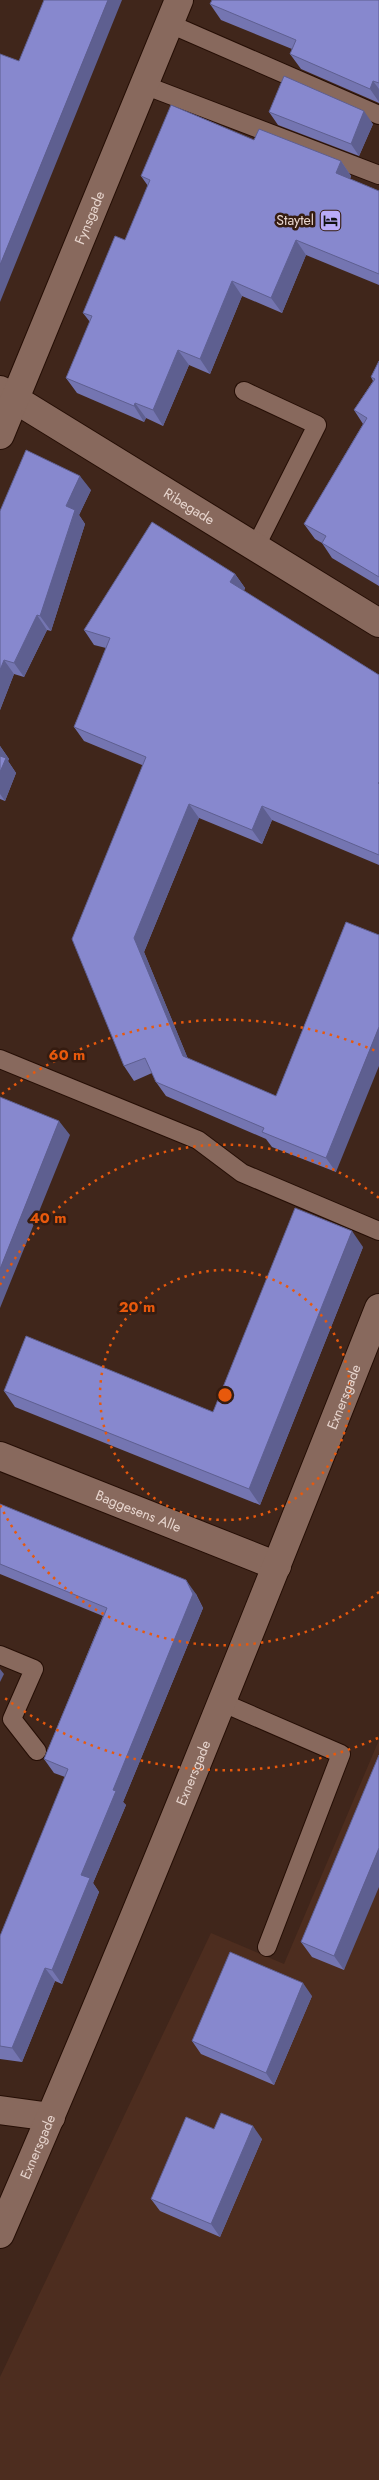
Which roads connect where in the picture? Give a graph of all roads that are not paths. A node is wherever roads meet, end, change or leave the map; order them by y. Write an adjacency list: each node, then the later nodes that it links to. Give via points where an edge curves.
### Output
1 (175, 12): 2 (street, Fynsgade); 3 (lane)
2 (144, 85): 4 (lane); 6 (street, Fynsgade)
3 (379, 115)
4 (379, 175)
5 (244, 391): 8 (lane, via 317,425)
6 (7, 395): 7 (street, Fynsgade); 8 (street, Ribegade)
7 (0, 434)
8 (255, 548): 9 (street, Ribegade)
9 (379, 623)
10 (0, 1059): 11 (lane, via 198,1140 242,1173)
11 (379, 1231)
12 (379, 1308): 13 (street, Exnersgade)
13 (372, 1347): 15 (street, Exnersgade)
14 (0, 1456): 15 (street, Baggesens Alle)
15 (277, 1566): 17 (street, Exnersgade)
16 (0, 1655): 18 (lane, via 34,1669 12,1719)
17 (221, 1702): 19 (lane, via 341,1754); 21 (street, Exnersgade)
18 (37, 1751)
19 (267, 1947)
20 (0, 2110): 21 (street)
21 (51, 2116): 22 (street, Exnersgade)
22 (0, 2234)

